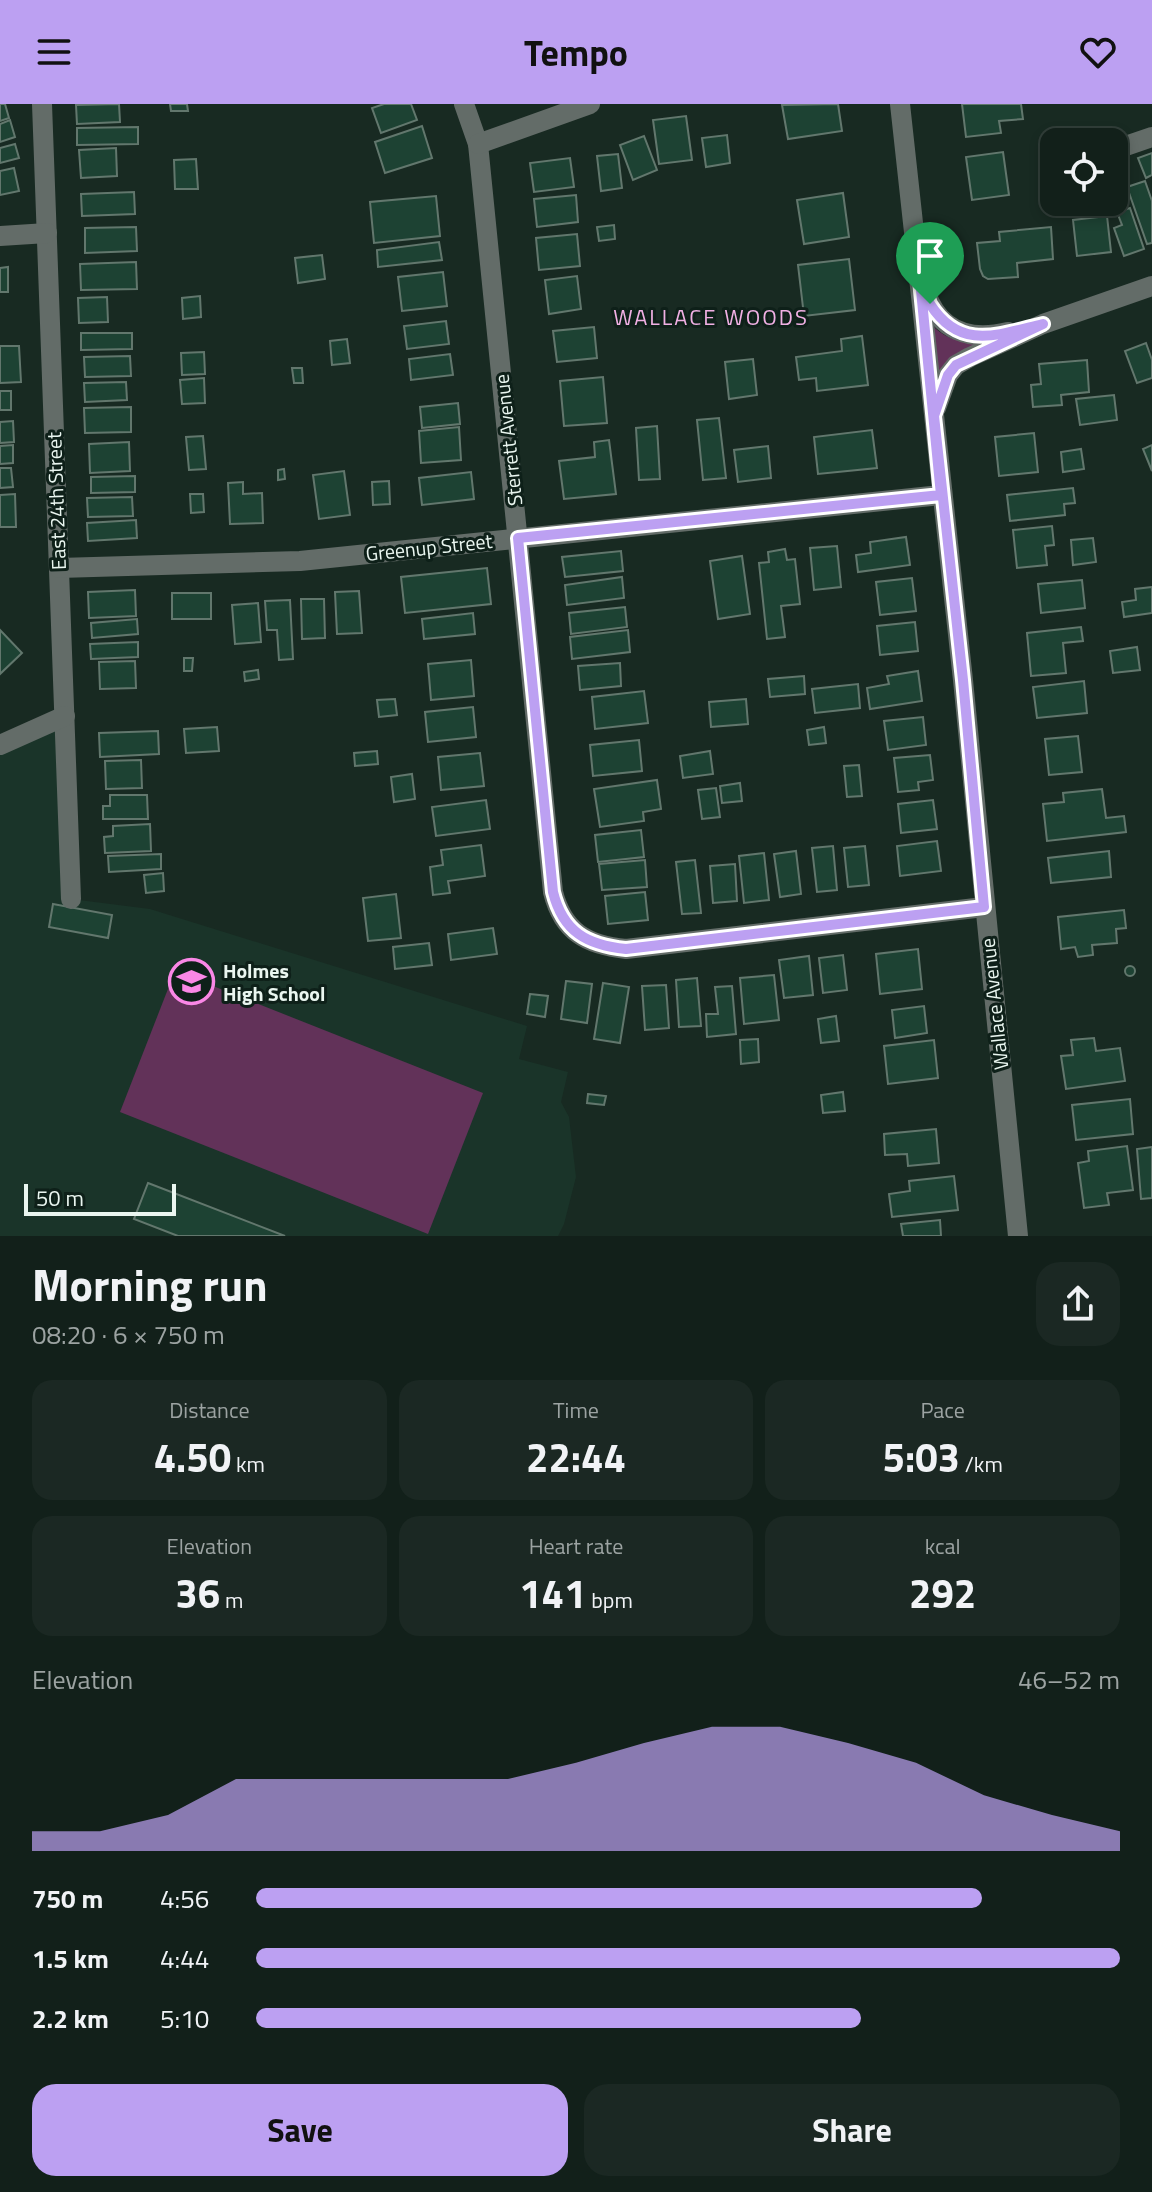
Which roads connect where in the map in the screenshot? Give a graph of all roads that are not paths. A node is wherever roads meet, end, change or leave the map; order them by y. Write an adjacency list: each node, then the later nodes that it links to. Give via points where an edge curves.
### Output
1 (42, 104): 8 (street, East 24th Street)
2 (464, 104): 6 (street, Sterrett Avenue)
3 (590, 104): 6 (street)
4 (900, 104): 10 (street, Wallace Avenue)
5 (1152, 137): 7 (street)
6 (478, 144): 15 (street, Sterrett Avenue)
7 (1128, 145)
8 (47, 233): 9 (street); 16 (street, East 24th Street)
9 (0, 236)
10 (919, 270): 12 (street, via 941,321 961,334 993,336); 13 (street, Wallace Avenue)
11 (1152, 286): 12 (street)
12 (1043, 324): 13 (street, via 956,365)
13 (934, 416): 14 (street, Wallace Avenue)
14 (941, 495): 15 (street, Greenup Street); 20 (street, Wallace Avenue)
15 (518, 538): 16 (street, Greenup Street, via 300,561); 20 (street, Sterrett Avenue, via 553,892 562,917 577,933 593,944 626,949)
16 (59, 568): 17 (street, East 24th Street)
17 (65, 716): 18 (street); 19 (street, East 24th Street)
18 (0, 745)
19 (71, 899)
20 (984, 907): 21 (street, Wallace Avenue)
21 (1018, 1236)

